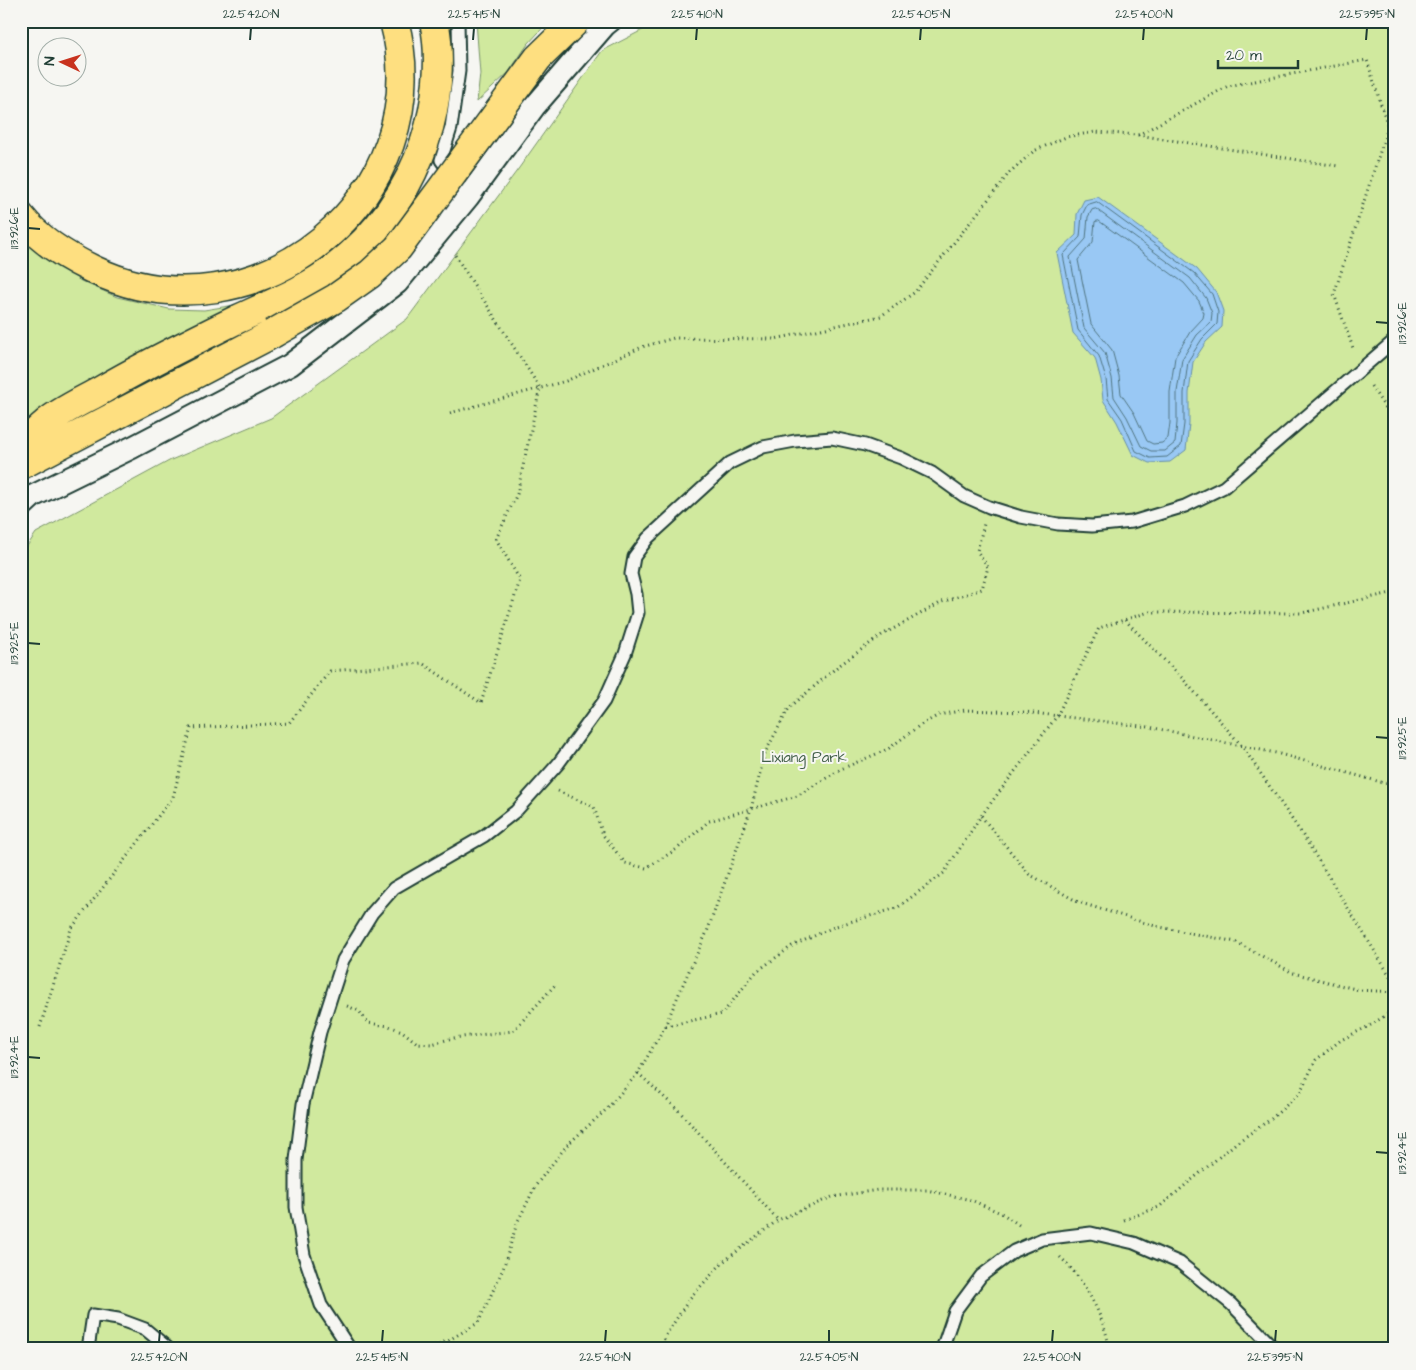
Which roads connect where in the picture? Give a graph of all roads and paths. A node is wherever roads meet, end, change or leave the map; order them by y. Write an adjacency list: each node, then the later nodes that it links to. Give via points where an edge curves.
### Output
1 (394, 21): 9 (main road, via 400,41 402,82 395,132 375,179 345,220 307,253 262,276 213,289 162,290 113,279 67,257)
2 (434, 21): 16 (main road, via 437,75 432,120 417,163 396,203 368,239 334,269 295,292 195,340 45,423)
3 (458, 21): 8 (lane, via 459,71 451,128 441,160)
4 (576, 21): 17 (main road, bridge, via 538,58 398,248 370,274 336,298 272,334)
5 (610, 21): 8 (street, via 534,107)
6 (1138, 135): 7 (path); 12 (path, via 1228,86 1367,60 1388,127 1334,294); 13 (path, via 1095,132 1066,137 1034,151 1010,172 915,292 881,316 775,339 674,338 642,347 566,381)
7 (1338, 166)
8 (468, 197): 10 (street)
9 (21, 217)
10 (439, 232): 13 (path); 18 (street, via 397,283 290,365 32,496)
11 (1395, 340): 12 (lane)
12 (1360, 370): 15 (path); 19 (lane, via 1224,487 1185,506 1132,522 1092,526 1058,524)
13 (540, 388): 14 (path); 34 (path, via 516,494 496,539 520,580 480,703 422,663 339,670 330,671 289,723 191,728 173,797 71,929)
14 (450, 413)
15 (1395, 423)
16 (21, 448)
17 (21, 465)
18 (21, 507)
19 (989, 507): 24 (lane, via 964,496 932,473 901,458 832,438 763,447 730,464 648,538 634,557 631,574 638,613 626,654 604,700); 26 (path, via 977,551 988,567 982,589 942,602 882,635 837,667 789,708 765,753)
20 (1395, 590): 21 (path, via 1302,613 1149,612)
21 (1125, 620): 22 (path, via 1099,628); 23 (path)
22 (1057, 716): 23 (path, via 1149,727); 26 (path, via 965,710 938,715 888,749 841,769 797,796); 27 (path)
23 (1242, 746): 25 (path); 28 (path, via 1304,837)
24 (540, 784): 26 (path, via 594,807 603,835 625,863 646,868 677,849 709,821); 31 (lane, via 516,811 484,836 394,888 372,913 343,960)
25 (1395, 786)
26 (751, 809): 33 (path, via 707,932)
27 (981, 816): 30 (path, via 1029,874 1078,902 1156,926 1236,942 1293,973 1359,990); 33 (path, via 944,873 897,908 836,926 792,946 756,972 722,1014)
28 (1395, 984)
29 (554, 985): 31 (path, via 513,1031 453,1038 432,1044 416,1043 402,1031 368,1023 359,1011)
30 (1395, 992)
31 (331, 998): 41 (lane, via 303,1104 296,1160 296,1207 304,1256 321,1305)
32 (1395, 1009): 37 (path, via 1341,1040 1316,1060 1299,1094 1159,1207)
33 (665, 1026): 35 (path)
34 (40, 1027)
35 (638, 1073): 36 (path, via 678,1110); 42 (path, via 608,1109 568,1145 536,1186 517,1224 502,1269 478,1323)
36 (778, 1220): 38 (path, via 832,1197 878,1190 927,1190 971,1200 1003,1214); 43 (path, via 723,1262 690,1298)
37 (1091, 1233): 38 (lane); 46 (lane, via 1134,1243 1180,1263 1231,1304)
38 (1042, 1240): 44 (lane, via 1014,1251 981,1276 955,1311); 45 (path, via 1073,1269 1094,1304)
39 (88, 1349): 40 (lane, via 93,1315 118,1319 145,1329)
40 (169, 1349)
41 (350, 1349)
42 (425, 1349)
43 (660, 1349)
44 (942, 1349)
45 (1110, 1349)
46 (1275, 1349)

